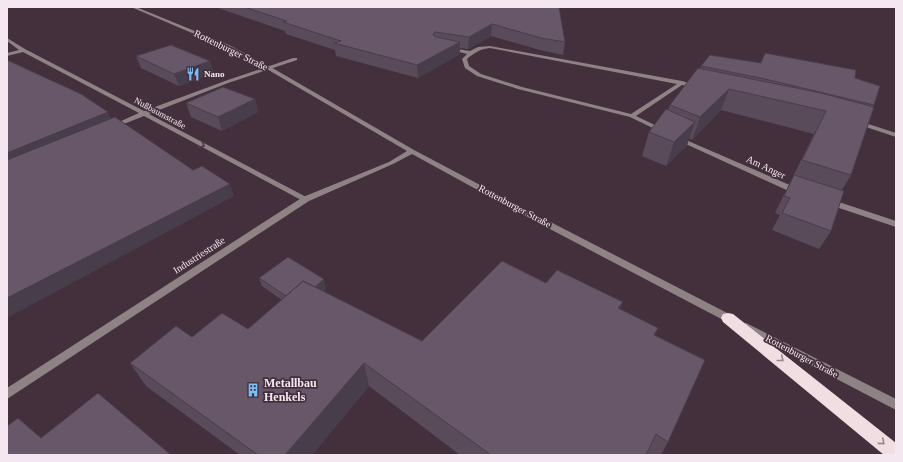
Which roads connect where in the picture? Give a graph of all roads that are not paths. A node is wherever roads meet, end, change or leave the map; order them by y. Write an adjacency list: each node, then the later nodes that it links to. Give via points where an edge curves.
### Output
1 (133, 7): 8 (street, Rottenburger Straße, via 227,46)
2 (7, 39): 4 (street, Nußbaumstraße)
3 (444, 48): 5 (street)
4 (23, 50): 6 (street); 11 (street, Nußbaumstraße)
5 (471, 53): 9 (street, via 480,48 490,47); 12 (street, via 464,59 467,66 479,75)
6 (7, 55)
7 (295, 59): 8 (street)
8 (267, 67): 11 (street); 18 (street, Rottenburger Straße)
9 (682, 83): 10 (street); 12 (street)
10 (702, 87)
11 (142, 114): 14 (street); 20 (street, Nußbaumstraße, one-way to 20)
12 (632, 116): 15 (street)
13 (851, 122): 17 (street)
14 (107, 129)
15 (664, 132)
16 (671, 135): 19 (street, Am Anger)
17 (896, 135)
18 (412, 151): 20 (street, Industriestraße, via 391,163); 23 (street, Rottenburger Straße)
19 (802, 193)
20 (306, 200): 24 (street, Industriestraße)
21 (823, 200): 22 (street)
22 (896, 224)
23 (728, 318): 25 (street, Rottenburger Straße); 26 (highway, one-way to 26)
24 (7, 394)
25 (896, 405)
26 (896, 454)

